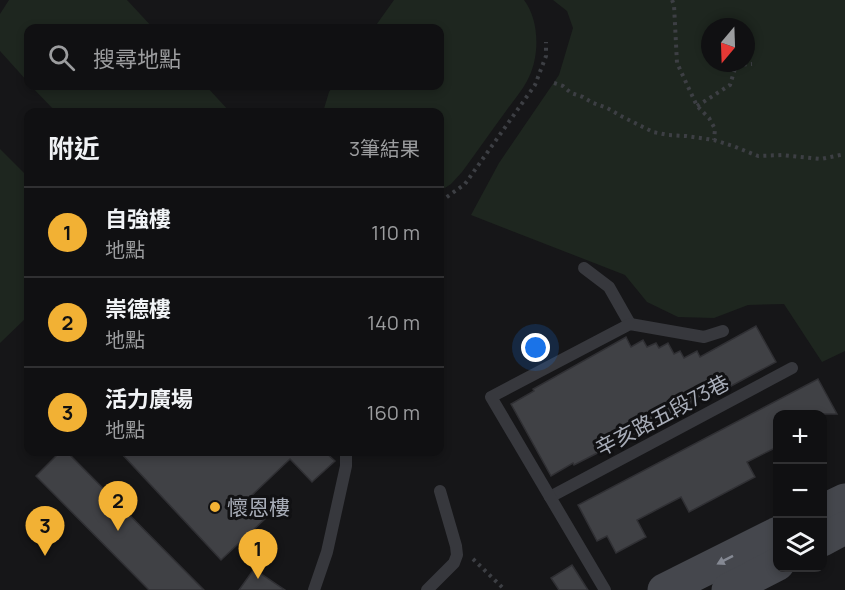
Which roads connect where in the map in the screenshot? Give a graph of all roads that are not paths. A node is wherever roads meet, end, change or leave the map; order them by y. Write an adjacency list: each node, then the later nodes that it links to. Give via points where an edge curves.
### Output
1 (584, 268): 2 (lane, via 609,287)
2 (630, 324): 3 (lane, via 704,337); 7 (lane, via 491,397)
3 (723, 331)
4 (792, 368): 7 (lane, 辛亥路五段73巷)
5 (346, 456): 14 (lane, via 327,552)
6 (440, 491): 15 (lane, via 457,555)
7 (550, 497): 16 (lane)
8 (845, 500): 9 (main road)
9 (827, 509)
10 (845, 528): 12 (main road)
11 (773, 535): 17 (main road, one-way to 17)
12 (827, 537)
13 (773, 566): 18 (main road)
14 (314, 590)
15 (427, 590)
16 (605, 590)
17 (664, 590)
18 (728, 590)

